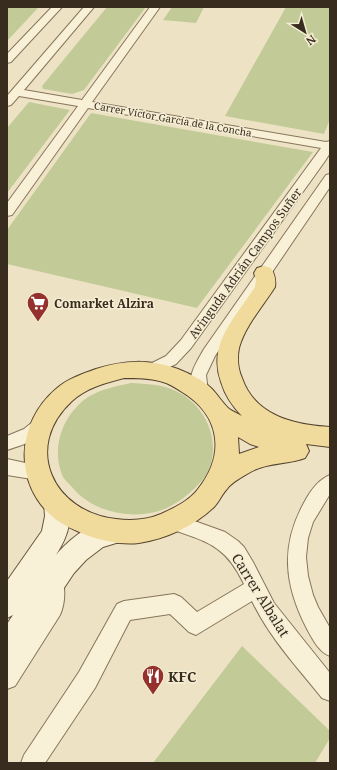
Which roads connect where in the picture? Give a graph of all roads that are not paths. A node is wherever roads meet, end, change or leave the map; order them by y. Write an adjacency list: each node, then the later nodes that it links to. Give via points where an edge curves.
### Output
1 (56, 7): 4 (street)
2 (89, 7): 6 (street)
3 (155, 7): 7 (street)
4 (7, 60)
5 (7, 84): 6 (street, Carrer Víctor García de la Concha)
6 (12, 95): 7 (street, Carrer Víctor García de la Concha)
7 (84, 103): 8 (street, Carrer Víctor García de la Concha); 10 (street)
8 (329, 145): 12 (street, Avinguda Adrián Campos Suñer, via 186,344 171,360)
9 (330, 178): 11 (street, Avinguda Adrián Campos Suñer)
10 (7, 212)
11 (264, 273): 13 (street, Avinguda Adrián Campos Suñer, via 202,365 198,375); 17 (main road, via 265,287 229,345 227,365 232,385 246,407 258,417 275,427)
12 (150, 371): 13 (main road, via 177,378); 15 (main road, via 124,370 98,376 74,387 54,404)
13 (200, 392): 14 (main road)
14 (219, 414): 17 (main road, via 258,437); 20 (main road, via 224,426 228,452)
15 (41, 425): 16 (street, via 30,434); 19 (main road, via 35,448)
16 (7, 443)
17 (328, 444): 20 (main road, via 252,458)
18 (7, 467): 19 (street)
19 (38, 472): 22 (main road)
20 (221, 479): 23 (main road, via 210,496 194,511)
21 (330, 483): 28 (street, via 309,509 299,537 297,569 307,607)
22 (56, 503): 24 (main road, via 73,517); 27 (main road, via 58,516 53,537)
23 (175, 522): 24 (main road, via 147,530); 26 (street, Carrer Albalat, via 219,539 230,546 239,556)
24 (117, 532): 25 (main road, via 101,534 89,540 75,552)
25 (55, 579): 29 (main road); 30 (street, via 53,608)
26 (255, 588): 31 (street, Carrer Albalat, via 267,610 295,649); 32 (street, via 196,625 174,604 124,611 87,680)
27 (7, 604)
28 (330, 646)
29 (7, 648)
30 (7, 678)
31 (330, 690)
32 (32, 763)

